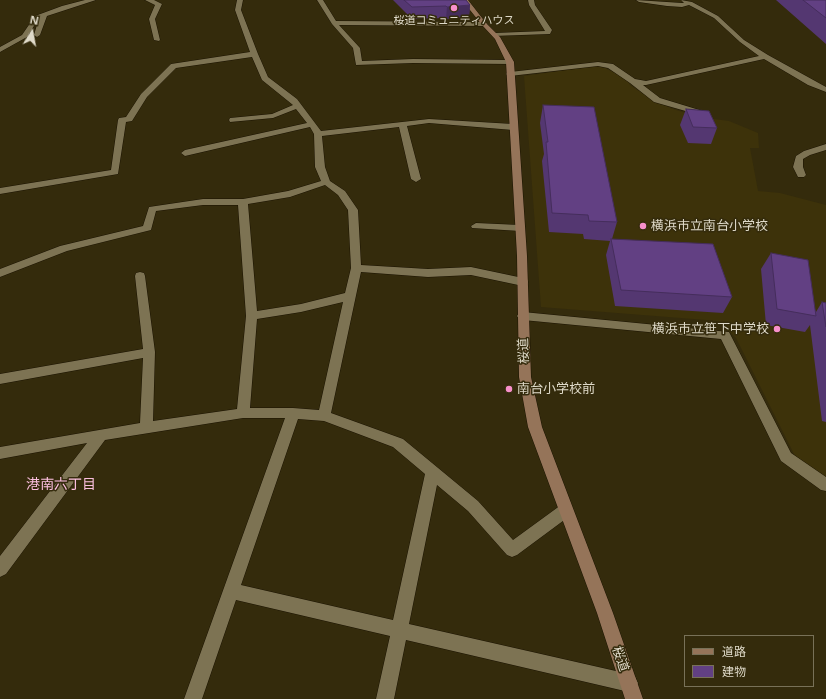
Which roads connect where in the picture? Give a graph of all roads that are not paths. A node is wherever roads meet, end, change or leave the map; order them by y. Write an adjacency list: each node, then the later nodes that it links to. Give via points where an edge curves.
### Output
1 (90, 0): 9 (street)
2 (148, 0): 14 (street, via 159,4 152,19)
3 (240, 0): 16 (street, via 238,10)
4 (320, 0): 10 (street)
5 (532, 0): 13 (street, via 532,5 549,30 548,33)
6 (639, 0): 8 (street, via 682,5)
7 (466, 1): 11 (street, 桜道)
8 (687, 1): 17 (street, via 716,17 742,41)
9 (45, 13): 12 (street); 15 (street, via 37,17 25,36)
10 (334, 23): 11 (street); 18 (street, via 356,48 359,63)
11 (484, 24): 13 (street, 桜道)
12 (37, 35)
13 (495, 35): 18 (street, 桜道)
14 (157, 40)
15 (0, 50)
16 (254, 54): 22 (street, via 265,78); 34 (street, via 174,66 144,96 129,119 122,120 115,172)
17 (765, 56): 20 (street, via 646,82); 21 (street)
18 (510, 62): 19 (street, 桜道)
19 (510, 74): 20 (street, via 598,64 610,66); 27 (street, 桜道)
20 (633, 81): 23 (street, via 657,100)
21 (826, 90)
22 (298, 106): 24 (street, via 273,116); 25 (street)
23 (706, 115)
24 (233, 120)
25 (312, 124): 28 (street); 30 (street)
26 (402, 124): 27 (street, via 429,121); 28 (street); 32 (street)
27 (513, 126): 37 (street, 桜道)
28 (318, 134): 33 (street, via 320,167)
29 (826, 147): 31 (street, via 799,158 798,167)
30 (185, 153)
31 (801, 175)
32 (416, 179)
33 (326, 182): 35 (street, via 290,194); 38 (street, via 342,193 353,210)
34 (0, 191)
35 (243, 202): 39 (street, via 203,202 152,208 147,228 64,248); 43 (street)
36 (476, 226): 37 (street)
37 (520, 228): 41 (street, 桜道)
38 (356, 268): 41 (street, via 428,273 471,271); 42 (street)
39 (0, 273)
40 (140, 276): 45 (street)
41 (523, 282): 44 (street, 桜道)
42 (351, 296): 43 (street); 49 (street)
43 (252, 316): 47 (street)
44 (523, 316): 54 (street, via 725,335 786,457); 55 (street, 桜道, via 525,377 535,427)
45 (149, 352): 46 (street); 50 (street)
46 (0, 379)
47 (243, 413): 48 (street); 50 (street)
48 (293, 413): 49 (street); 57 (street)
49 (324, 416): 53 (street, via 398,443)
50 (146, 428): 51 (street)
51 (101, 435): 52 (street); 56 (street)
52 (0, 453)
53 (433, 471): 55 (street, via 473,506 512,550); 58 (street)
54 (826, 485)
55 (566, 510): 59 (street, 桜道)
56 (0, 569)
57 (231, 591): 58 (street); 60 (street)
58 (400, 630): 59 (street); 61 (street)
59 (628, 683): 62 (street, 桜道)
60 (194, 699)
61 (385, 699)
62 (634, 699)

